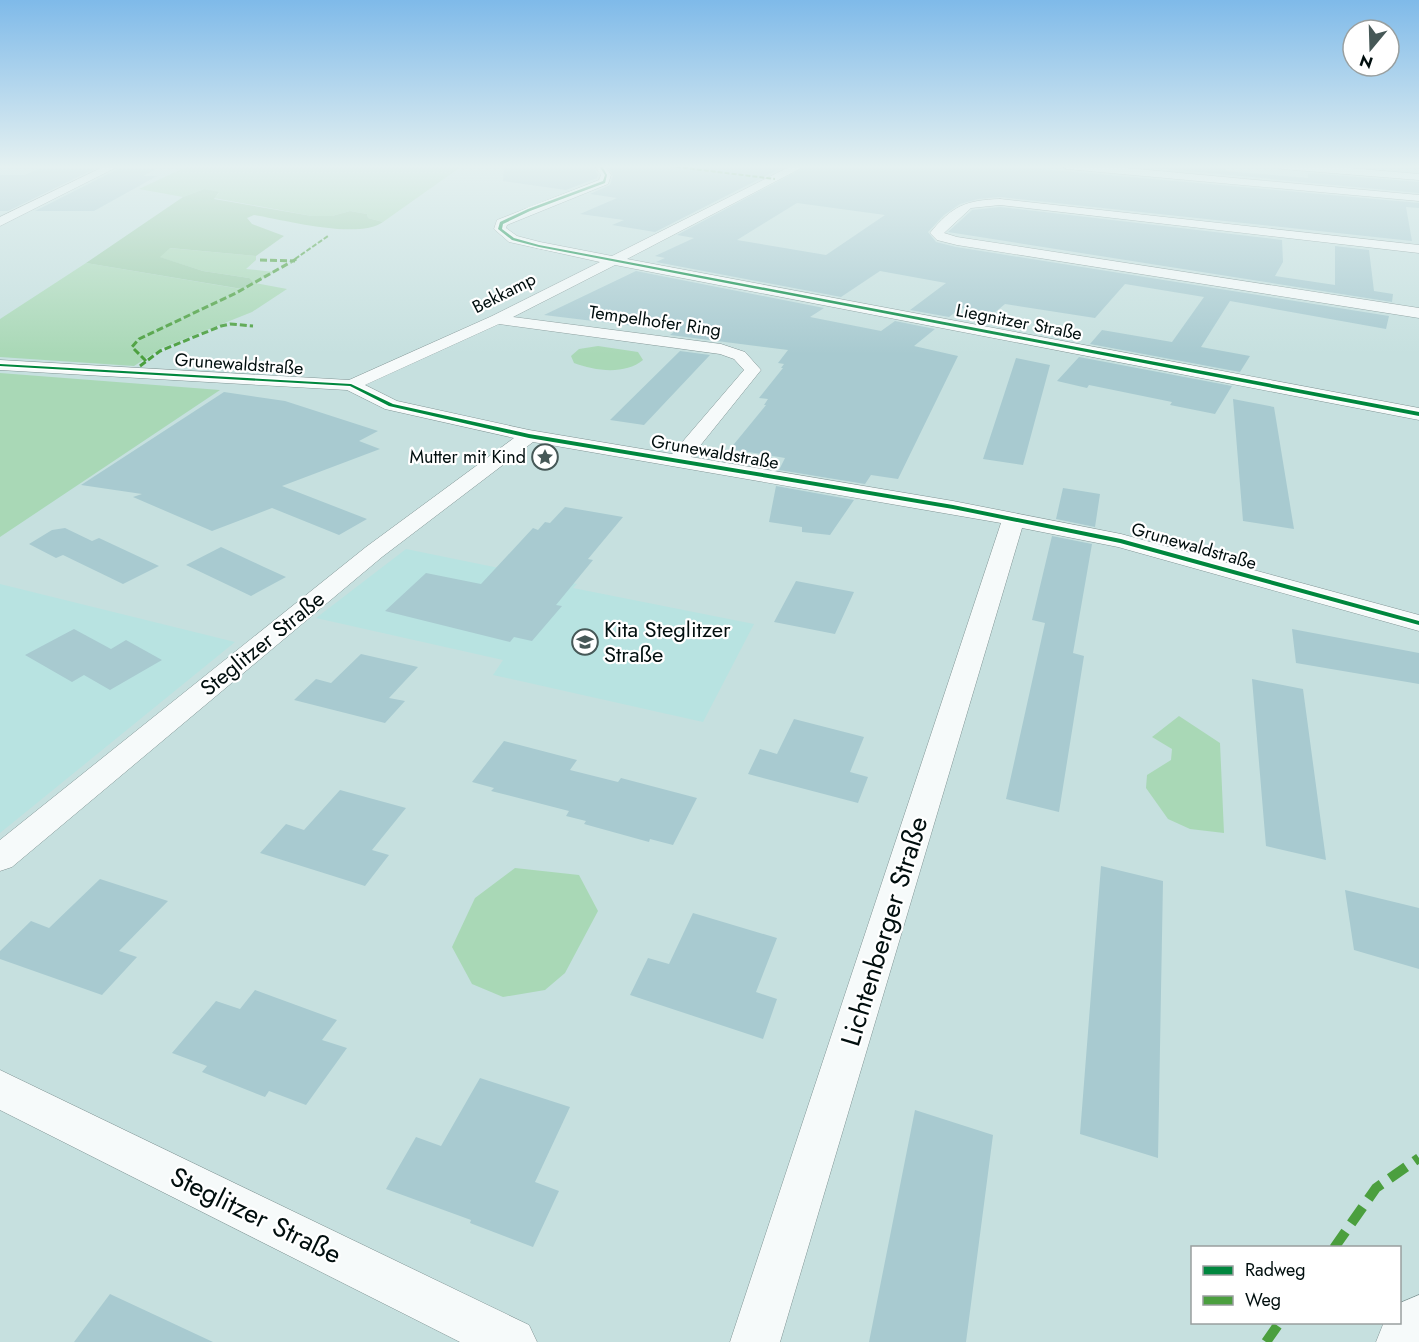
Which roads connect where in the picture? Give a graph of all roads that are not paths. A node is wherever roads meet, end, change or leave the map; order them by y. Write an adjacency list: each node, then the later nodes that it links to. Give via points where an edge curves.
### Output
1 (500, 229): 6 (street, Liegnitzer Straße, via 513,239 539,246)
2 (674, 229): 6 (street, Bekkamp)
3 (941, 229): 7 (street, via 936,233 957,241)
4 (1237, 229): 5 (street)
5 (1419, 249)
6 (613, 259): 8 (street, Bekkamp); 11 (street, Liegnitzer Straße)
7 (1419, 313)
8 (497, 319): 10 (street, Bekkamp); 13 (street, Tempelhofer Ring, via 721,349 747,360 753,370)
9 (0, 365): 10 (street, Grunewaldstraße)
10 (351, 385): 12 (street, Grunewaldstraße, via 391,405)
11 (1419, 414)
12 (529, 436): 13 (street, Grunewaldstraße); 16 (street, Steglitzer Straße, via 374,552)
13 (677, 461): 14 (street, Grunewaldstraße)
14 (1012, 520): 15 (street, Grunewaldstraße, via 1121,541); 20 (street, Lichtenberger Straße)
15 (1419, 623)
16 (0, 858)
17 (0, 1089): 19 (street, Steglitzer Straße)
18 (1419, 1325): 21 (street)
19 (512, 1342)
20 (755, 1342)
21 (1406, 1342)

